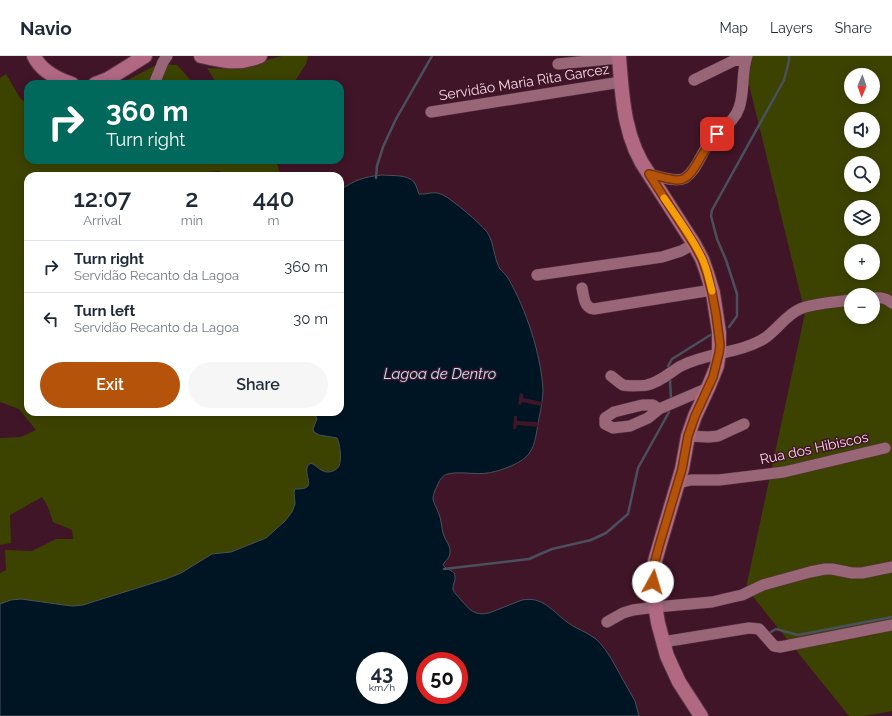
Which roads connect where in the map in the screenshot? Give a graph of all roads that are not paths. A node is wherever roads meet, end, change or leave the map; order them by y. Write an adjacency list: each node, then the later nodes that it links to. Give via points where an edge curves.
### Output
1 (34, 56): 9 (main road, via 48,72)
2 (145, 56): 10 (main road)
3 (168, 56): 11 (street)
4 (200, 56): 5 (main road, via 232,62)
5 (260, 56)
6 (619, 57): 8 (street); 13 (main road)
7 (747, 57): 12 (street); 15 (street, via 739,109 730,123 709,144 694,169 685,178 678,180)
8 (558, 64)
9 (62, 80)
10 (105, 80)
11 (156, 80)
12 (694, 80)
13 (621, 82): 14 (street, Servidão Maria Rita Garcez); 15 (main road, via 630,134 641,163)
14 (431, 112)
15 (649, 174): 16 (main road)
16 (694, 244): 17 (street, via 662,257); 19 (main road)
17 (537, 275)
18 (582, 288): 19 (street, via 586,305 594,309)
19 (712, 290): 23 (main road)
20 (880, 298): 22 (street)
21 (844, 301): 23 (street, via 800,309 755,343)
22 (892, 303)
23 (719, 353): 24 (street, via 689,362 662,380 647,385 624,385); 25 (main road)
24 (611, 376)
25 (708, 388): 26 (street); 28 (main road)
26 (659, 409)
27 (744, 424): 28 (street, via 718,436)
28 (688, 436): 30 (main road)
29 (885, 448): 30 (street, Rua dos Hibiscos, via 784,472)
30 (678, 483): 32 (main road, via 655,561 653,582)
31 (892, 567): 32 (street, via 852,573 825,569 763,585 712,602)
32 (656, 607): 33 (street, via 623,613); 35 (main road)
33 (607, 622)
34 (892, 625): 35 (street, via 780,647 774,646 759,629 749,628)
35 (663, 642): 36 (main road, via 672,669)
36 (701, 716)

